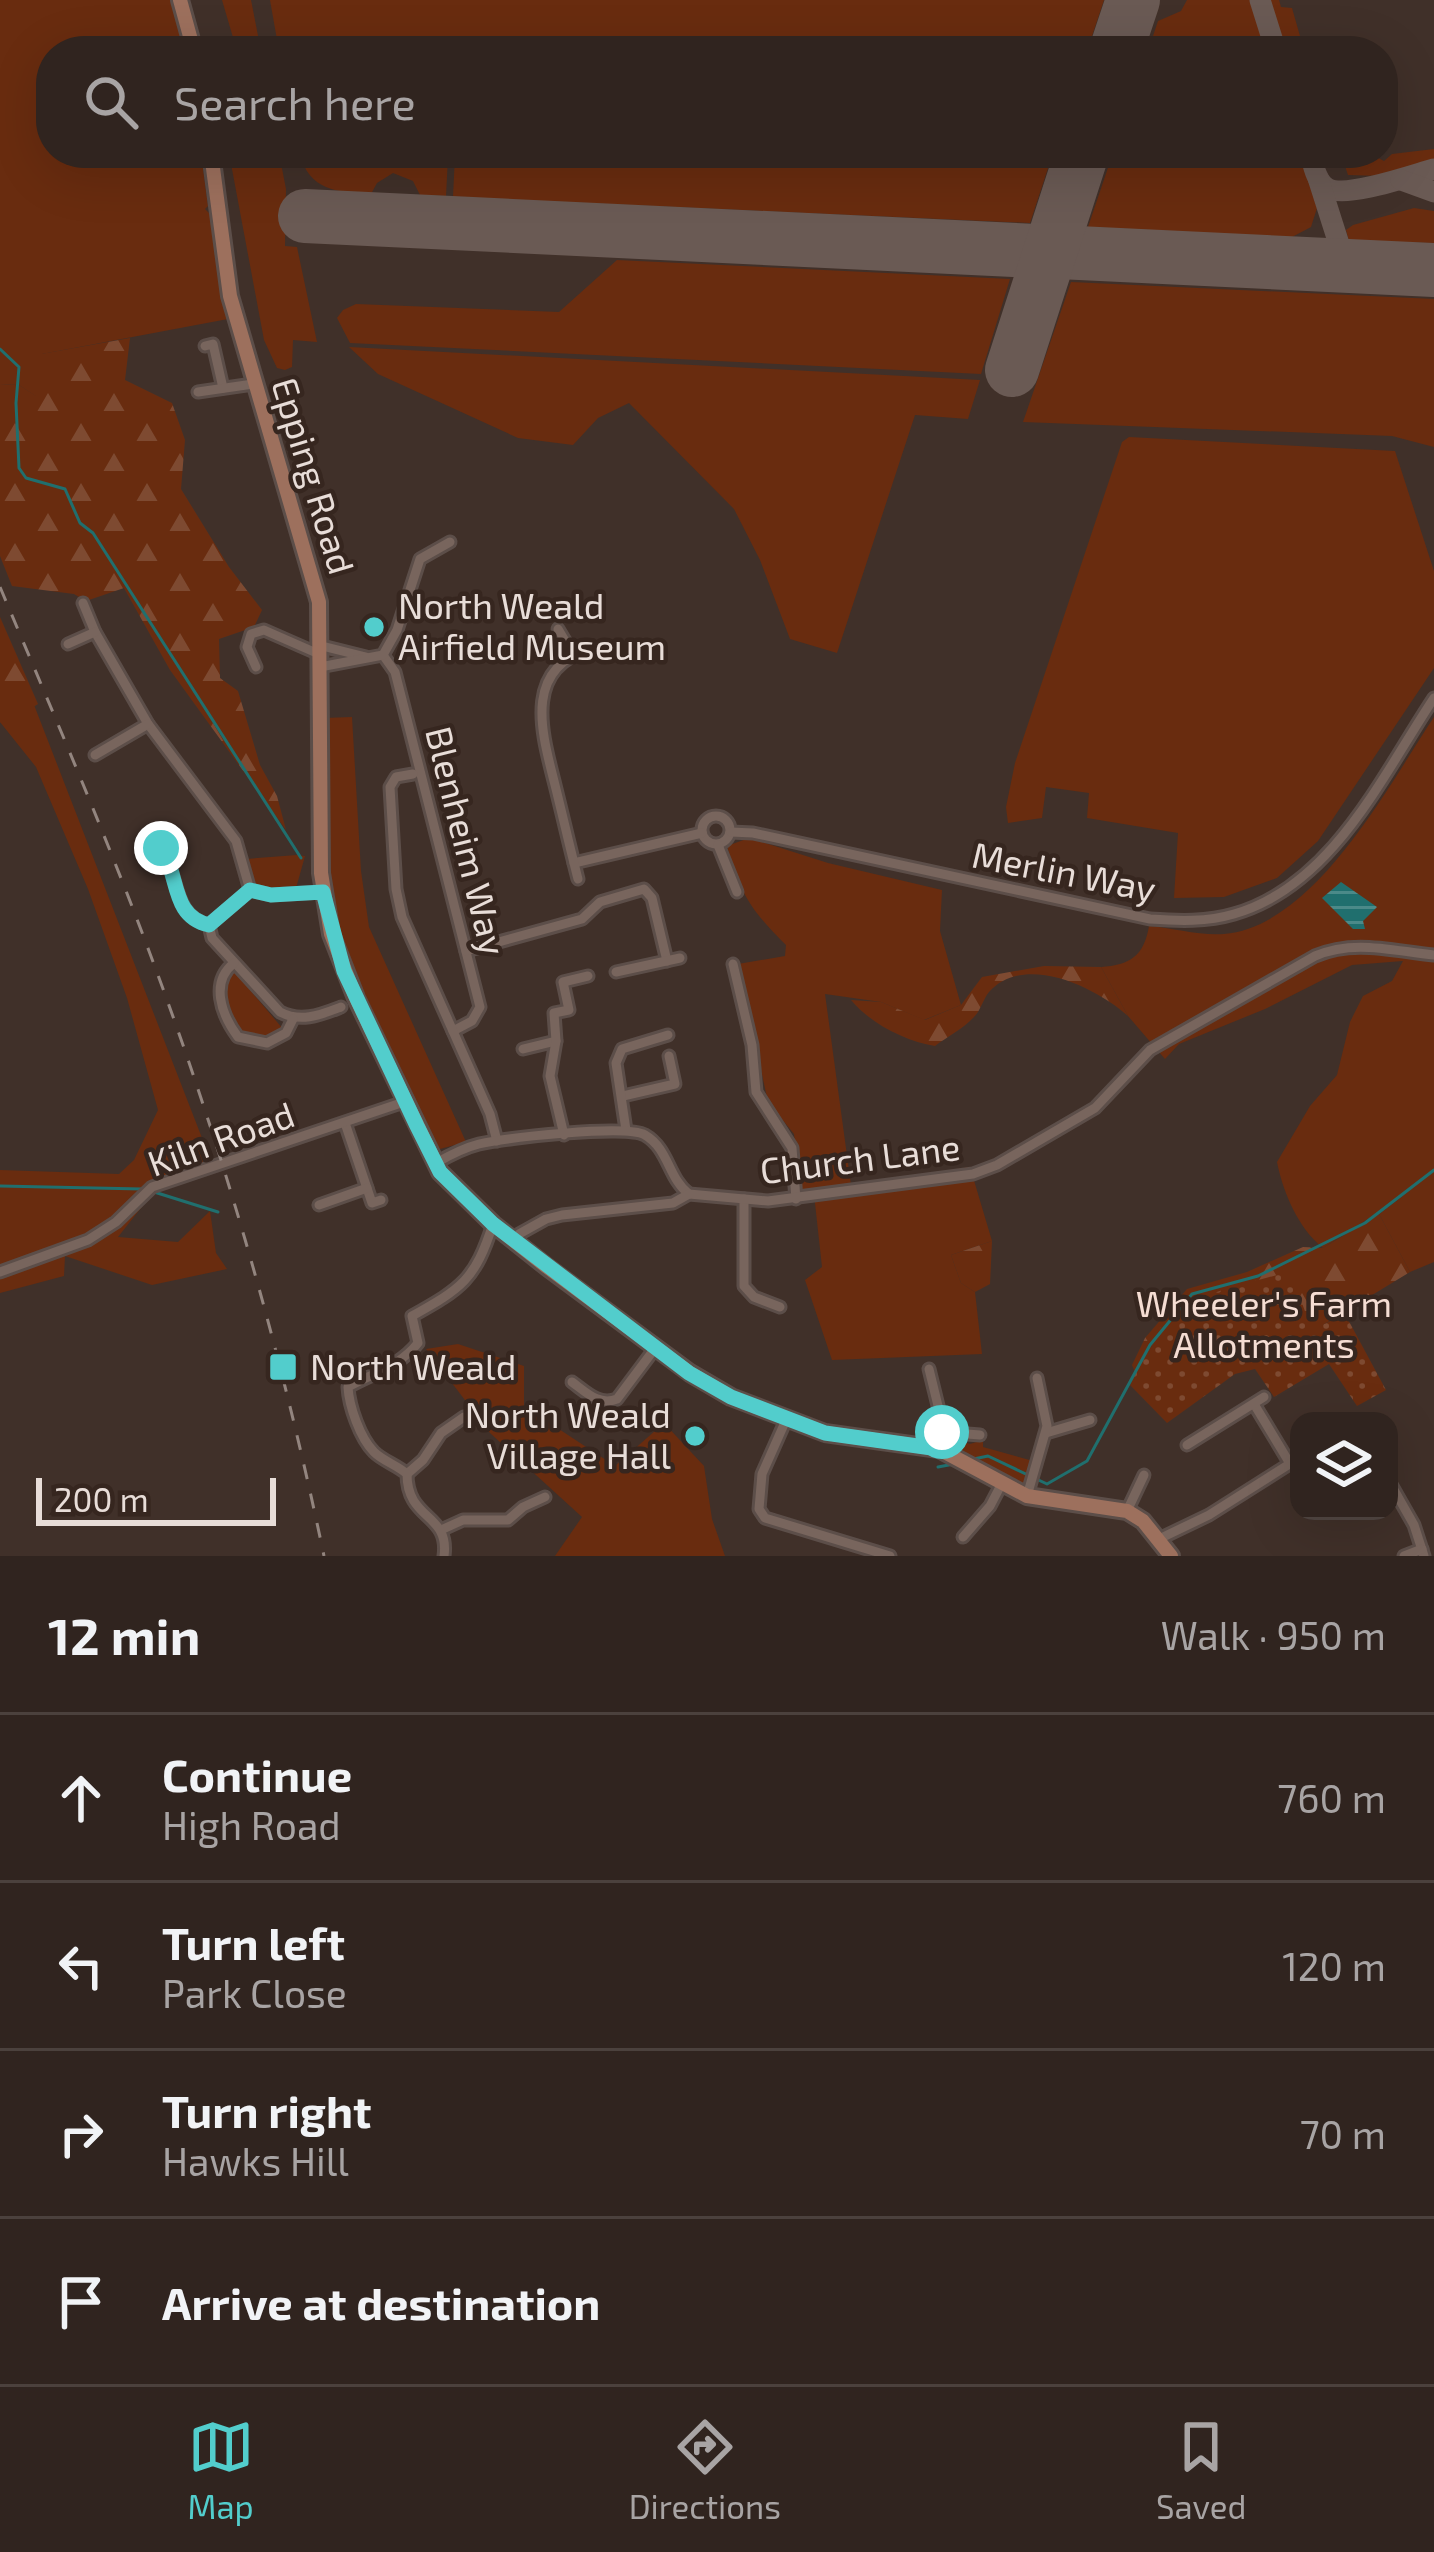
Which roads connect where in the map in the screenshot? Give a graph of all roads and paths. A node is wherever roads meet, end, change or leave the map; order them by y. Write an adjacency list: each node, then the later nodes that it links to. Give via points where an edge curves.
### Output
1 (181, 0): 2 (main road)
2 (190, 36)
3 (213, 168): 5 (main road, Epping Road, via 230,296)
4 (205, 346): 6 (street, via 213,344)
5 (253, 384): 6 (street); 16 (main road, Epping Road, via 316,588)
6 (223, 388): 7 (street)
7 (197, 392)
8 (450, 542): 15 (street, via 420,559)
9 (83, 603): 11 (street)
10 (558, 629): 14 (street)
11 (95, 632): 12 (street); 20 (street)
12 (68, 644)
13 (591, 648): 14 (street)
14 (573, 653): 27 (street, via 550,676 542,732)
15 (383, 655): 17 (street); 33 (street, Blenheim Way, via 395,672)
16 (321, 656): 17 (street); 17 (street); 18 (street, via 264,630 251,634 247,647); 30 (main road, Epping Road)
17 (366, 657)
18 (256, 667)
19 (1434, 698): 24 (street, Merlin Way, via 1314,867 1275,899 1233,915 1150,920)
20 (148, 724): 21 (street); 29 (street, via 236,841)
21 (95, 754)
22 (413, 774): 43 (street, via 390,787 396,889)
23 (702, 832): 24 (street, via 717,816); 26 (street); 27 (street)
24 (730, 832): 26 (street)
25 (152, 842): 32 (street, via 167,856 183,910)
26 (718, 844): 31 (street)
27 (574, 863): 28 (street)
28 (578, 879)
29 (250, 890): 30 (street); 32 (street)
30 (323, 892): 49 (main road, Epping Road, via 344,971)
31 (737, 892)
32 (209, 925): 37 (street)
33 (466, 951): 36 (street, via 582,919 600,902 644,889); 43 (street, Blenheim Way, via 478,1016)
34 (1434, 955): 58 (street, Church Lane, via 1337,946 1150,1050 1095,1108 997,1165)
35 (680, 958): 36 (street)
36 (667, 961): 39 (street)
37 (234, 963): 42 (street); 42 (street, via 218,986 238,1037 267,1043)
38 (733, 964): 58 (street, via 756,1092 793,1148)
39 (616, 972)
40 (588, 976): 45 (street, via 563,982 569,1010 554,1013)
41 (341, 1007): 42 (street)
42 (293, 1019)
43 (453, 1031): 53 (street)
44 (668, 1035): 48 (street, via 622,1049)
45 (556, 1041): 46 (street); 52 (street, via 550,1076)
46 (523, 1049)
47 (669, 1056): 48 (street, via 675,1084)
48 (622, 1096): 51 (street)
49 (404, 1102): 50 (street, Kiln Road); 54 (main road, Epping Road)
50 (346, 1123): 55 (street); 63 (street, Kiln Road, via 152,1187 88,1240)
51 (626, 1130): 52 (street); 56 (street, via 663,1151)
52 (564, 1135): 53 (street)
53 (497, 1141): 54 (street)
54 (436, 1162): 61 (main road, Epping Road)
55 (367, 1188): 59 (street, via 372,1203); 60 (street)
56 (689, 1194): 57 (street, Church Lane); 62 (street, Church Lane, via 673,1203 562,1215)
57 (744, 1199): 58 (street, Church Lane); 64 (street, via 744,1286)
58 (796, 1199)
59 (381, 1200)
60 (319, 1204)
61 (493, 1224): 65 (main road, Epping Road); 79 (street, via 462,1286 412,1316 418,1343 409,1355 348,1387 368,1444)
62 (519, 1234)
63 (0, 1272)
64 (780, 1307)
65 (656, 1347): 68 (street, via 617,1399 595,1399); 70 (main road, Epping Road, via 717,1389)
66 (929, 1369): 72 (street)
67 (1037, 1378): 73 (street)
68 (572, 1382)
69 (464, 1418): 79 (street)
70 (786, 1420): 76 (main road, Epping Road, via 847,1438); 93 (street, via 762,1474 765,1518)
71 (1090, 1420): 73 (street)
72 (942, 1432): 74 (street); 76 (street)
73 (1046, 1433): 82 (street)
74 (980, 1436)
75 (1187, 1445): 77 (street, via 1259,1401)
76 (939, 1449): 81 (main road)
77 (1290, 1453)
78 (1290, 1463): 90 (street)
79 (406, 1474): 87 (street, via 410,1501)
80 (1144, 1474): 85 (street)
81 (1001, 1485): 82 (main road); 89 (street)
82 (1028, 1496): 85 (main road)
83 (1398, 1496): 91 (street)
84 (545, 1497): 86 (street)
85 (1127, 1511): 90 (main road)
86 (507, 1520): 87 (street, via 463,1520); 88 (street)
87 (441, 1530): 92 (street)
88 (509, 1537)
89 (963, 1537)
90 (1159, 1540): 94 (main road)
91 (1423, 1553): 95 (street)
92 (444, 1556)
93 (890, 1556)
94 (1171, 1556)
95 (1404, 1556)

